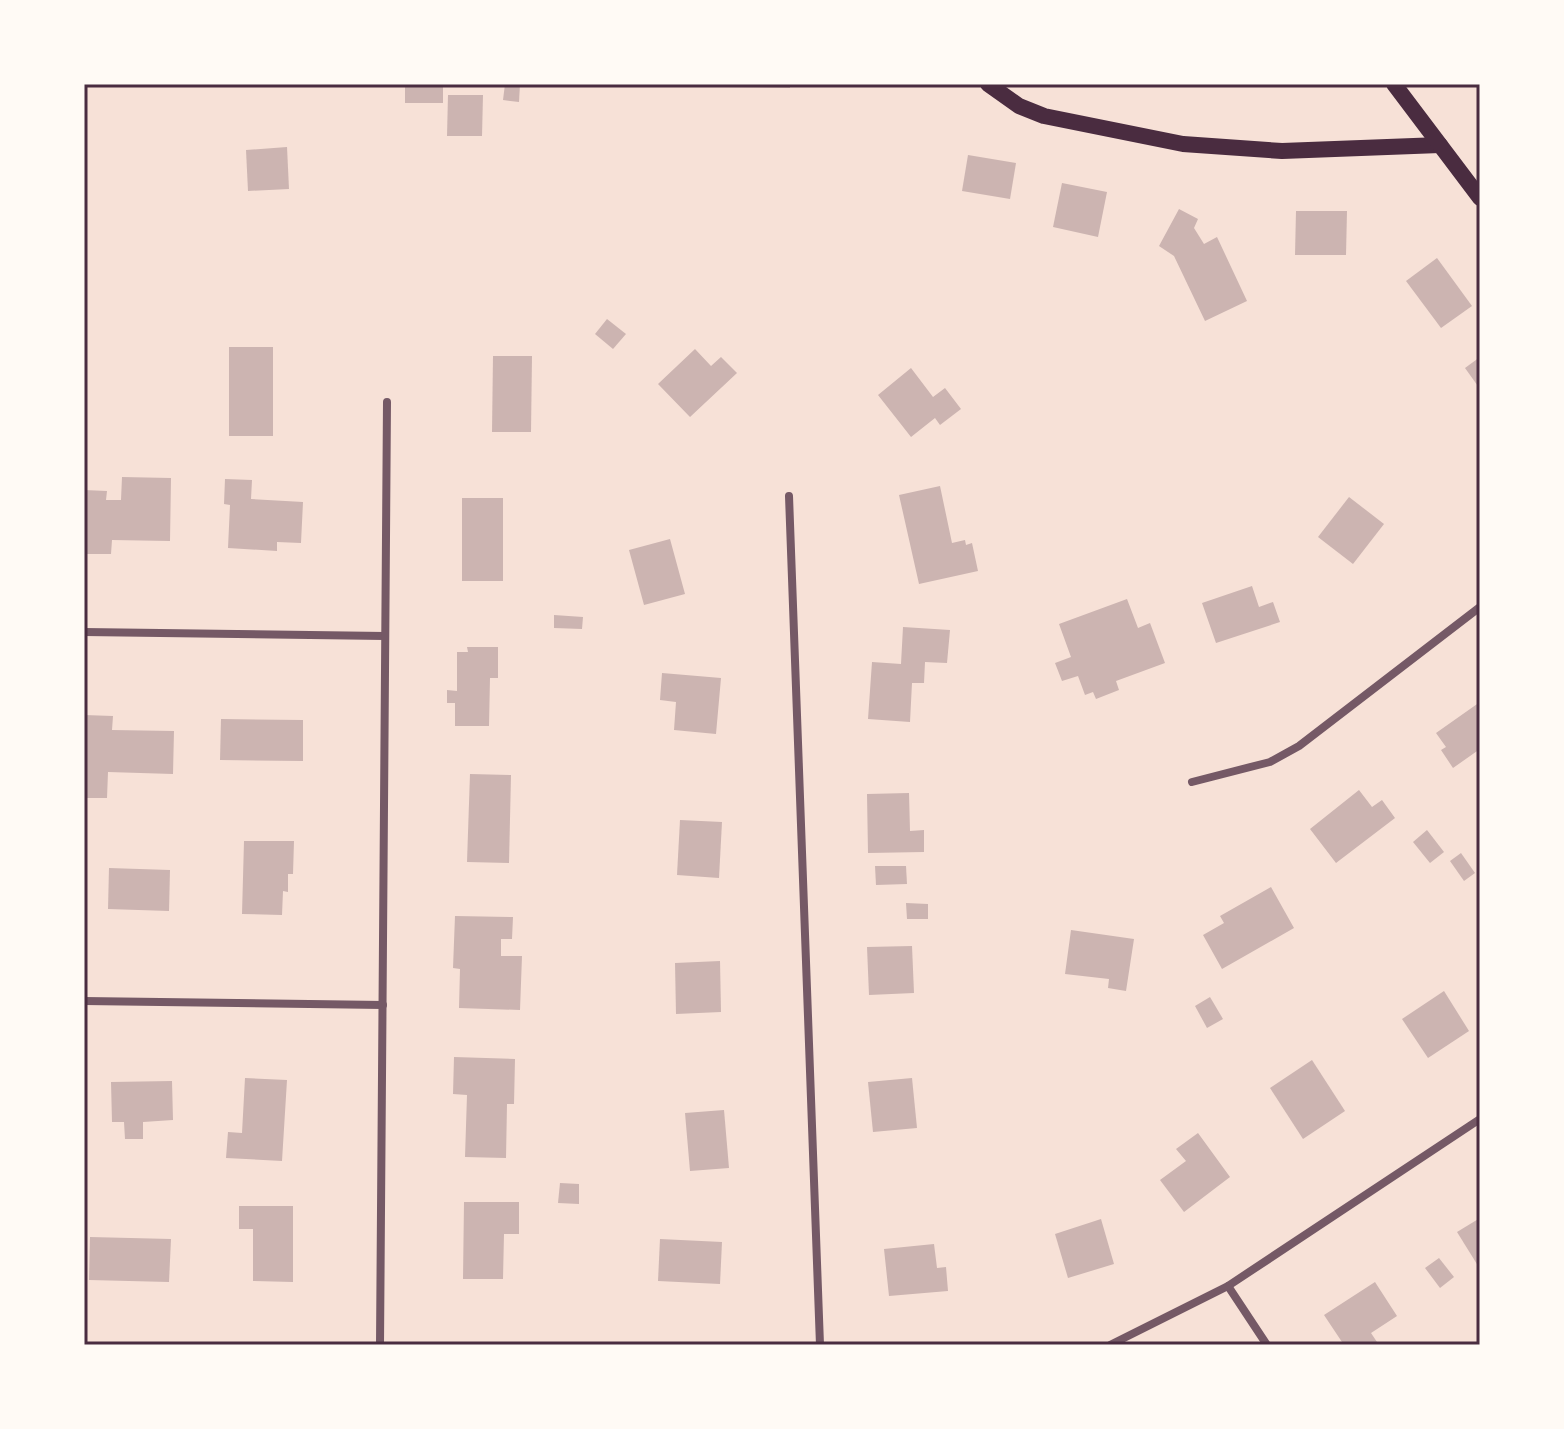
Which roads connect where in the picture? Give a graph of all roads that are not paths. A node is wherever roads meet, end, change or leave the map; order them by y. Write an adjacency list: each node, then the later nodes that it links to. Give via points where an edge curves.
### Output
1 (988, 84): 3 (main road, via 1044,116 1183,144 1282,151)
2 (1394, 84): 3 (main road)
3 (1440, 145): 4 (main road)
4 (1480, 198)
5 (387, 402): 9 (street)
6 (789, 496): 16 (street)
7 (1480, 607): 10 (street, via 1299,746 1270,762)
8 (84, 632): 9 (street)
9 (385, 636): 12 (street)
10 (1192, 782)
11 (84, 1001): 12 (street)
12 (383, 1005): 15 (street)
13 (1480, 1119): 14 (street)
14 (1228, 1286): 17 (street); 18 (street)
15 (380, 1345)
16 (820, 1345)
17 (1110, 1345)
18 (1267, 1345)

